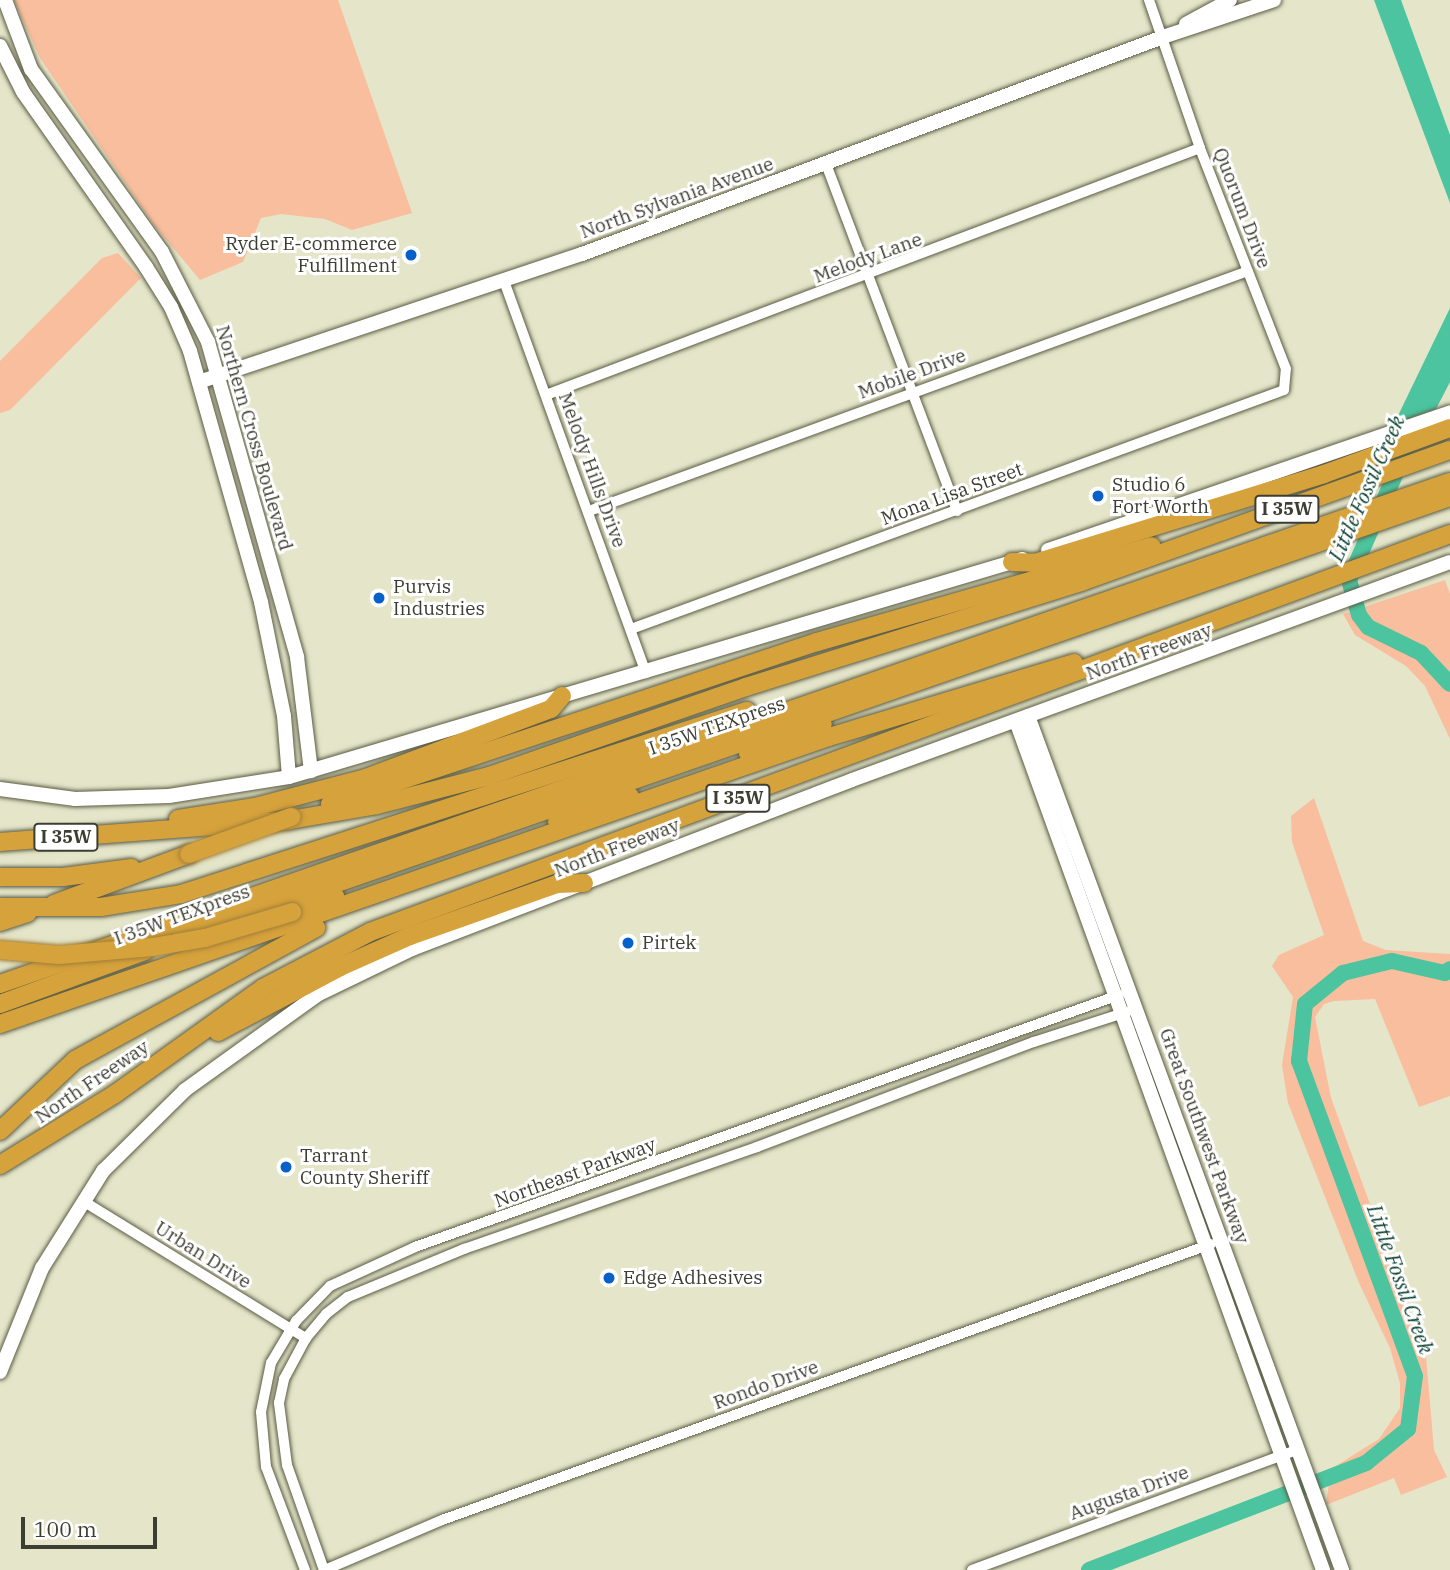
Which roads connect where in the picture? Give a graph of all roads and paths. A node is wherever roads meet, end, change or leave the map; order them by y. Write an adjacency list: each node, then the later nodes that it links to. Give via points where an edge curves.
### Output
1 (1149, 0): 5 (street, Quorum Drive)
2 (1230, 0): 5 (street, North Sylvania Avenue)
3 (1274, 0): 5 (street, North Sylvania Avenue)
4 (5, 11): 12 (street, Northern Cross Boulevard, via 31,69 190,299)
5 (1163, 37): 7 (street, Quorum Drive); 8 (street, North Sylvania Avenue)
6 (0, 46): 13 (street, Northern Cross Boulevard, via 23,92 171,307)
7 (1200, 148): 9 (street, Quorum Drive); 10 (street, Melody Lane)
8 (826, 163): 10 (street); 11 (street, North Sylvania Avenue)
9 (1248, 271): 14 (street, Quorum Drive, via 1286,369); 15 (street, Mobile Drive)
10 (869, 277): 15 (street); 16 (street, Melody Lane)
11 (504, 281): 12 (street, North Sylvania Avenue); 16 (street, Melody Hills Drive)
12 (218, 375): 13 (street, North Sylvania Avenue); 26 (street, Northern Cross Boulevard)
13 (199, 382): 27 (street, Northern Cross Boulevard)
14 (1284, 390): 23 (street, Mona Lisa Street)
15 (913, 392): 22 (street, Mobile Drive); 23 (street)
16 (546, 395): 22 (street, Melody Hills Drive)
17 (1450, 412): 28 (street)
18 (1446, 430): 28 (highway, via 1035,563)
19 (1443, 452): 25 (highway, I 35W)
20 (1450, 482): 34 (highway, I 35W TEXpress)
21 (1450, 497): 32 (highway, I 35W TEXpress)
22 (589, 511): 31 (street, Melody Hills Drive)
23 (957, 511): 31 (street, Mona Lisa Street)
24 (1450, 534): 30 (highway, North Freeway / I 35W)
25 (1209, 537): 40 (highway, I 35W, via 476,780 377,805 290,820); 43 (highway, bridge, via 1189,536 981,593 504,744)
26 (268, 553): 27 (street); 37 (street, Northern Cross Boulevard, via 297,657)
27 (248, 557): 38 (street, Northern Cross Boulevard, via 279,685)
28 (1013, 562): 33 (street)
29 (1450, 562): 36 (street, North Freeway)
30 (1312, 587): 42 (highway, via 1293,585 1071,664 829,737); 54 (highway, North Freeway / I 35W, via 370,932 263,988)
31 (631, 629): 33 (street, Melody Hills Drive)
32 (1031, 642): 48 (highway, bridge, via 1020,652 707,769 205,939 60,955); 51 (highway, I 35W TEXpress, via 546,808)
33 (646, 673): 35 (street)
34 (847, 688): 46 (highway, via 819,690 701,724 405,825 156,899 63,909); 49 (highway, I 35W TEXpress)
35 (562, 696): 37 (street); 40 (highway, via 551,709 366,778 256,807 157,821)
36 (1022, 719): 45 (street, North Freeway); 50 (street, Great Southwest Parkway)
37 (311, 771): 38 (street)
38 (289, 777): 39 (street, via 169,796 75,799)
39 (0, 789)
40 (132, 833): 41 (highway, I 35W)
41 (0, 842)
42 (516, 847): 53 (highway); 57 (highway, via 498,860 303,933 110,1038 44,1085)
43 (188, 854): 44 (highway, via 64,877); 47 (highway)
44 (0, 877)
45 (584, 883): 54 (highway, via 557,884 410,936 340,967 206,1039); 61 (street, North Freeway, via 375,964 300,1006 156,1115 103,1171)
46 (0, 907)
47 (0, 922)
48 (0, 950)
49 (0, 984)
50 (1122, 993): 52 (street, Great Southwest Parkway); 55 (street, Northeast Parkway)
51 (0, 1004)
52 (1129, 1012): 56 (street, Northeast Parkway); 64 (street, Great Southwest Parkway); 65 (street, Great Southwest Parkway)
53 (1, 1023)
54 (185, 1044): 59 (highway, North Freeway / I 35W)
55 (957, 1051): 56 (street); 58 (street, Northeast Parkway)
56 (964, 1069): 60 (street, Northeast Parkway)
57 (0, 1131)
58 (658, 1162): 60 (street); 62 (street, Northeast Parkway)
59 (0, 1165)
60 (664, 1180): 63 (street, Northeast Parkway)
61 (83, 1201): 66 (street, Urban Drive); 68 (street, North Freeway, via 42,1268)
62 (490, 1223): 63 (street); 66 (street, Northeast Parkway, via 342,1278 310,1305)
63 (498, 1240): 67 (street, Northeast Parkway, via 367,1287 326,1314)
64 (1222, 1240): 65 (street, Rondo Drive); 69 (street, Great Southwest Parkway)
65 (1206, 1247): 70 (street, Great Southwest Parkway); 72 (street, Rondo Drive, via 442,1520)
66 (291, 1330): 67 (street, Urban Drive); 71 (street, Northeast Parkway, via 271,1363 261,1438 266,1467)
67 (306, 1338): 72 (street, Northeast Parkway, via 284,1379 279,1423 287,1465)
68 (0, 1372)
69 (1299, 1454): 70 (street, Augusta Drive); 75 (street, Great Southwest Parkway)
70 (1283, 1460): 73 (street, Augusta Drive); 74 (street, Great Southwest Parkway)
71 (305, 1570)
72 (324, 1570)
73 (972, 1570)
74 (1323, 1570)
75 (1342, 1570)

